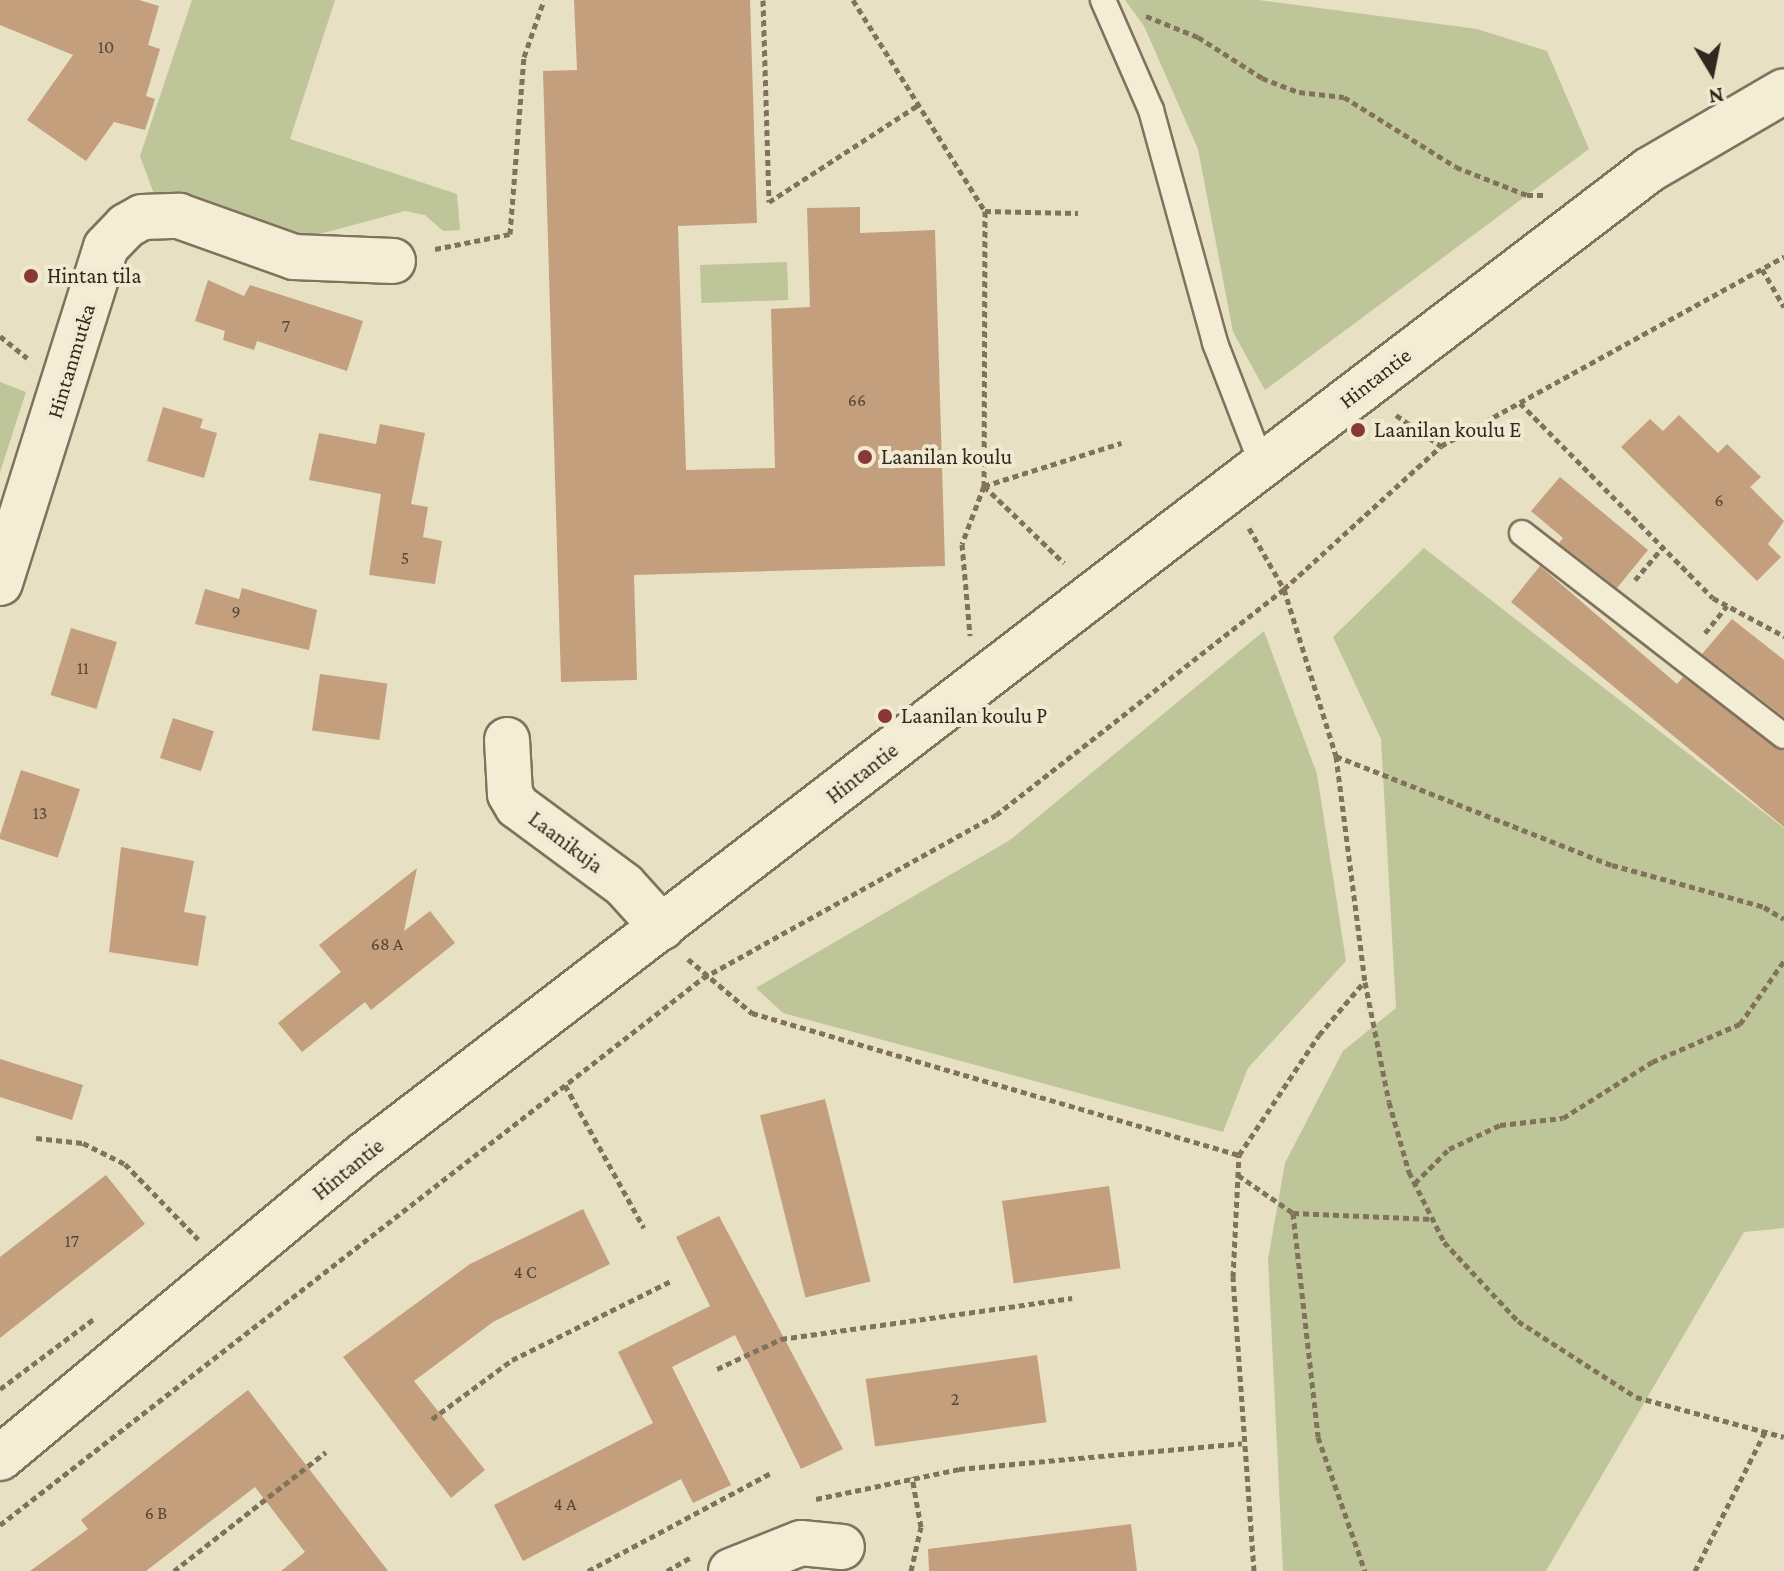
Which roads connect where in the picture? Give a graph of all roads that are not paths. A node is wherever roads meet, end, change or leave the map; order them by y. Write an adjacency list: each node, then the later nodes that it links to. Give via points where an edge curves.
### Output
1 (1103, 0): 4 (lane, via 1151,110)
2 (1784, 91): 4 (street, Hintantie, via 1649,170)
3 (393, 261): 6 (street, Hintanmutka, via 294,257 179,216 142,217 126,226 106,247)
4 (1247, 477): 9 (street, Hintantie)
5 (1522, 533): 7 (lane)
6 (0, 583)
7 (1784, 736)
8 (507, 740): 9 (street, Laanikuja, via 510,794 517,806 624,885)
9 (662, 927): 10 (street, Hintantie, via 365,1154)
10 (0, 1458)
11 (842, 1547): 12 (street, via 801,1543)
12 (719, 1560)

